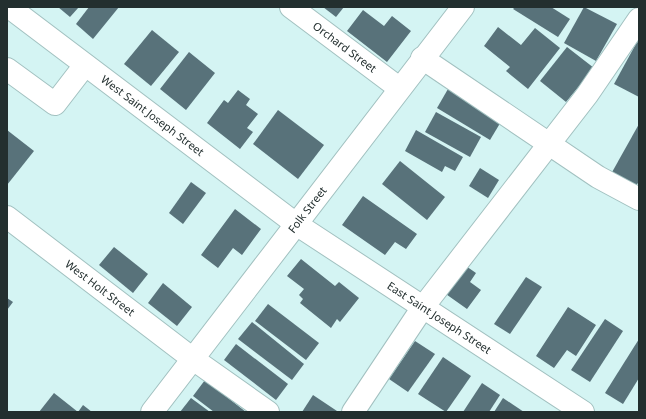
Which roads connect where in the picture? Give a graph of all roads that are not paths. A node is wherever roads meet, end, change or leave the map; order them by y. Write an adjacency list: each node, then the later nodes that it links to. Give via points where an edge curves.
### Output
1 (9, 7): 6 (street, West Saint Joseph Street)
2 (291, 7): 8 (street, Orchard Street)
3 (463, 7): 5 (street, Folk Street)
4 (639, 19): 9 (street, via 587,95)
5 (422, 58): 8 (street, Folk Street); 9 (street)
6 (85, 65): 7 (street, via 55,104); 12 (street, West Saint Joseph Street)
7 (7, 68)
8 (399, 88): 12 (street, Folk Street)
9 (550, 143): 10 (street, via 598,177); 13 (street)
10 (639, 199)
11 (7, 216): 14 (street, West Holt Street)
12 (296, 224): 13 (street, East Saint Joseph Street); 14 (street, Folk Street)
13 (424, 307): 17 (street); 18 (street, East Saint Joseph Street)
14 (193, 359): 15 (street, Folk Street); 16 (street, West Holt Street)
15 (152, 412)
16 (268, 412)
17 (352, 412)
18 (583, 412)

